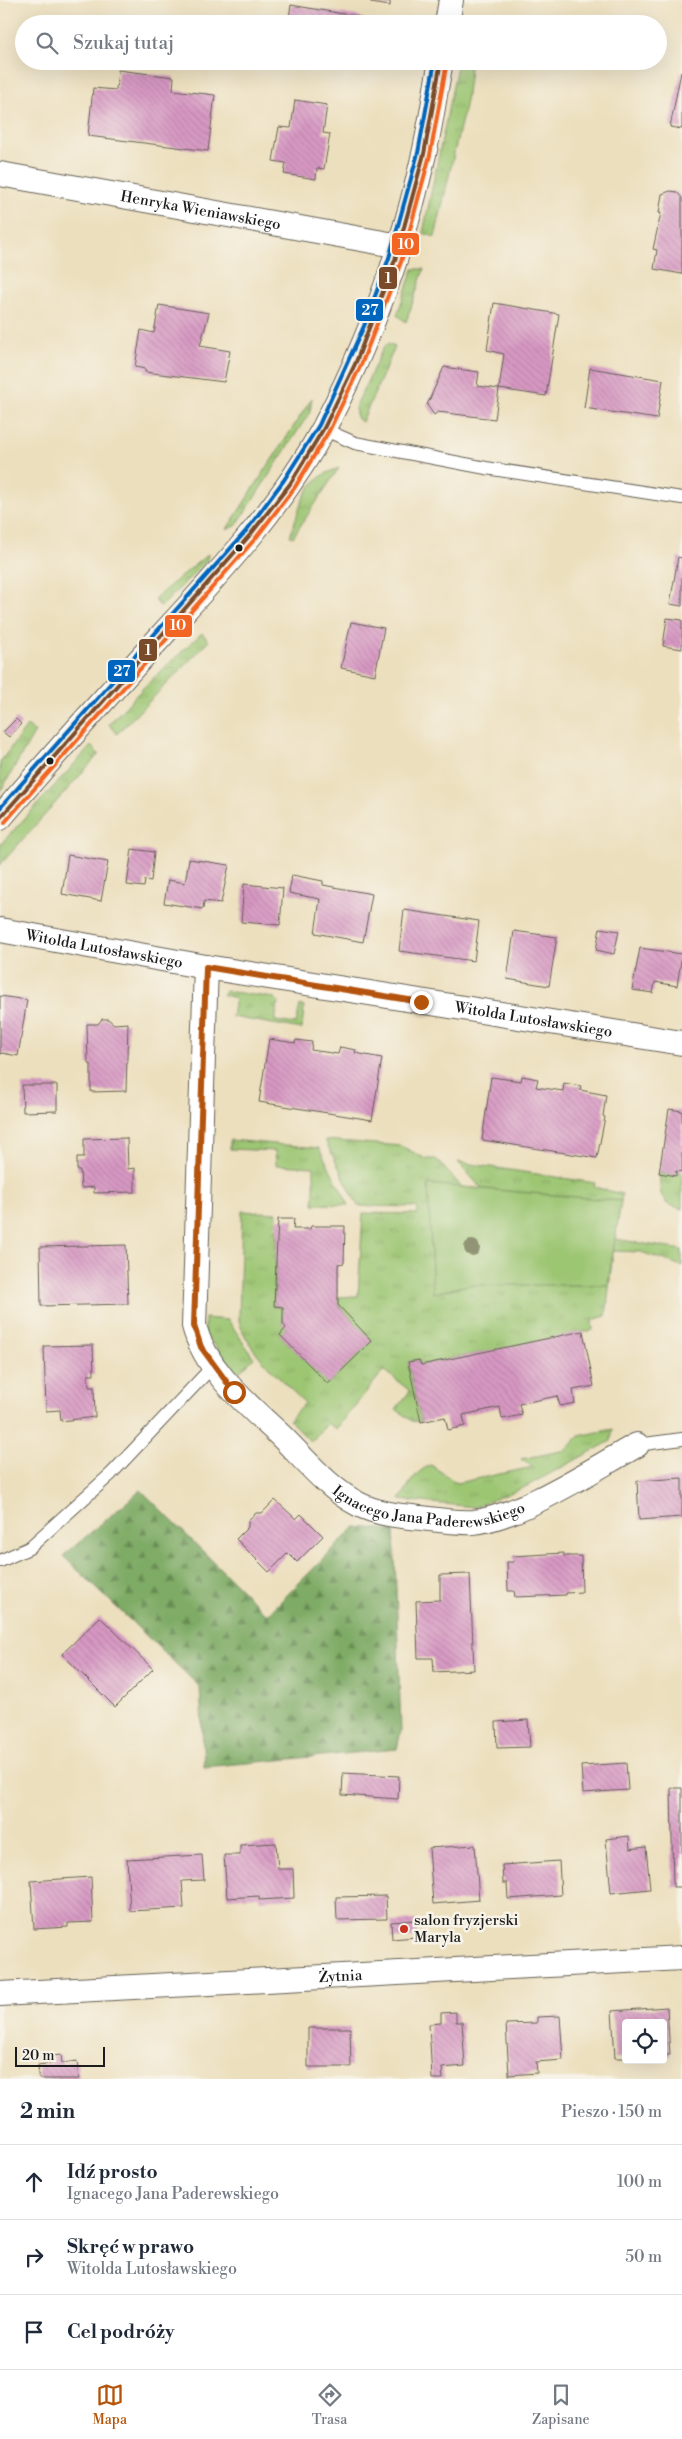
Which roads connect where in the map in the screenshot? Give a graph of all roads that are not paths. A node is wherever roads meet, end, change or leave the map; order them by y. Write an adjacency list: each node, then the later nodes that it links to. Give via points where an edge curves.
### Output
1 (451, 0): 2 (street)
2 (448, 15)
3 (439, 70): 5 (street, via 424,154)
4 (1, 179): 5 (street, Henryka Wieniawskiego)
5 (400, 246): 6 (street, via 355,364)
6 (323, 429): 7 (lane, via 355,443 486,468); 8 (street, via 240,550)
7 (682, 498)
8 (0, 818)
9 (0, 930): 10 (street, Witolda Lutosławskiego)
10 (206, 967): 11 (street, Witolda Lutosławskiego); 12 (street, Ignacego Jana Paderewskiego, via 194,1326 201,1347)
11 (682, 1043)
12 (213, 1366): 14 (street, Ignacego Jana Paderewskiego, via 234,1392 331,1484 357,1504 405,1517 451,1522 489,1519 534,1501); 15 (lane, via 111,1474 29,1548)
13 (682, 1439): 14 (lane, Ignacego Jana Paderewskiego)
14 (637, 1445)
15 (0, 1561)
16 (682, 1958): 17 (street, Żytnia)
17 (0, 1994)

